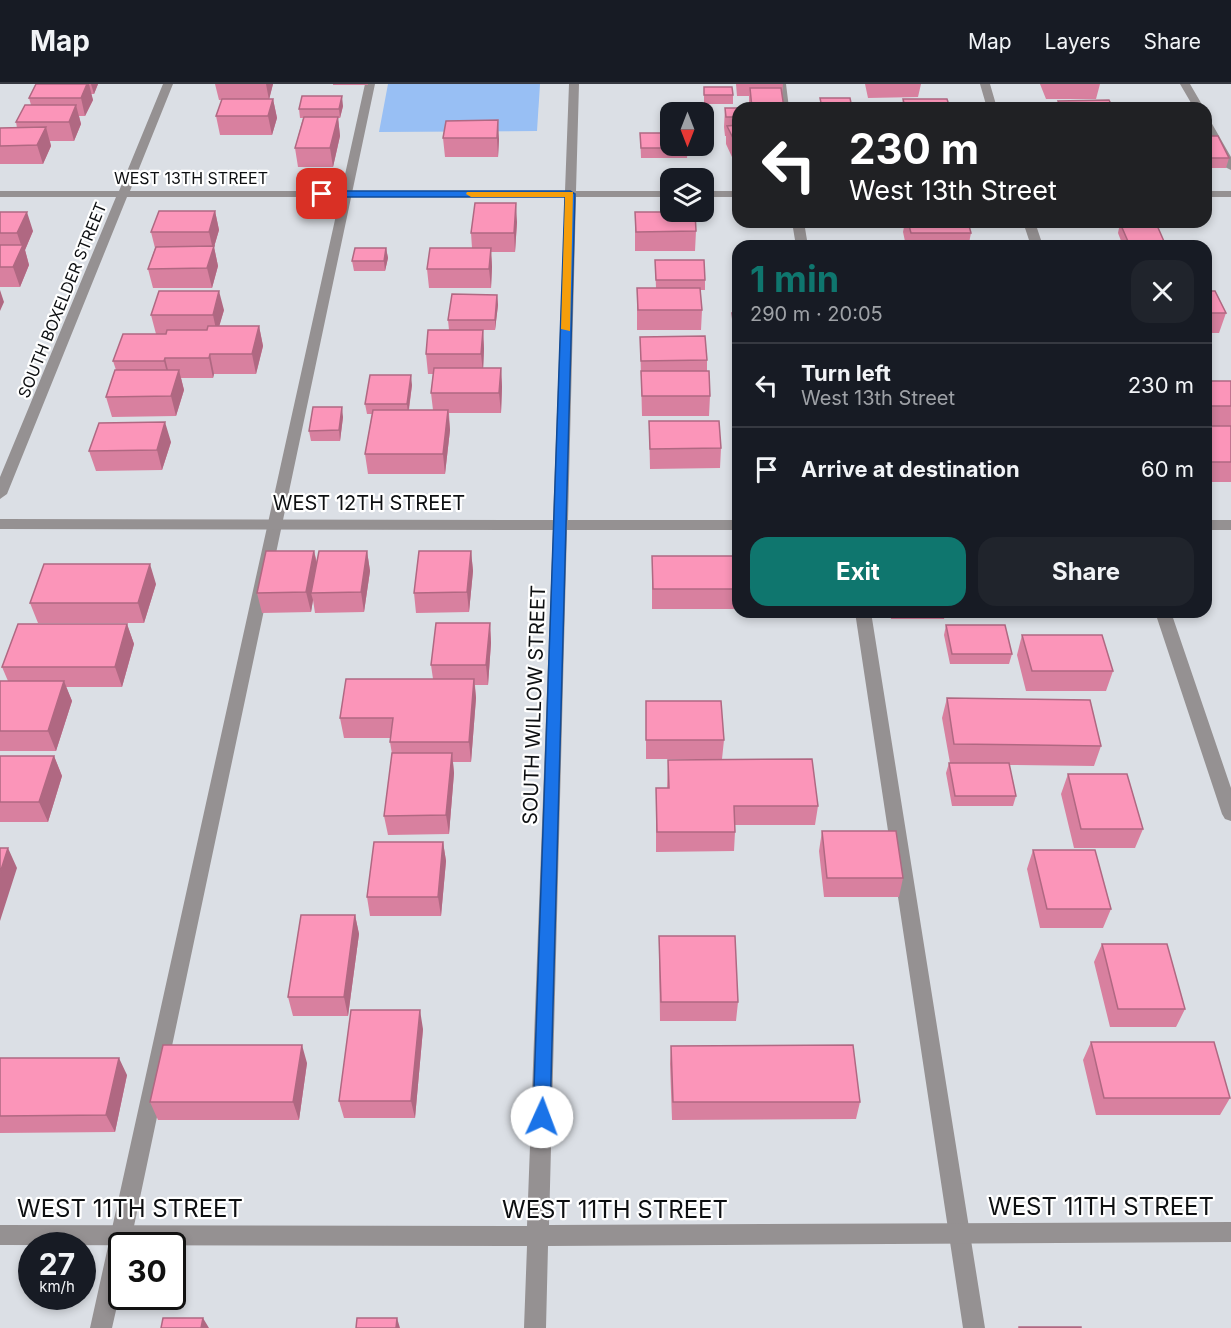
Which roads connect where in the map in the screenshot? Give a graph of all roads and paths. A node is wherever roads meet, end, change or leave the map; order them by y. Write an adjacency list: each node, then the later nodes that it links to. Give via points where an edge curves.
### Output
1 (168, 84): 20 (street, SOUTH BOXELDER STREET)
2 (370, 84): 13 (street)
3 (574, 84): 14 (street, SOUTH WILLOW STREET)
4 (781, 84): 7 (street)
5 (985, 84): 8 (street)
6 (1185, 84): 9 (street)
7 (783, 102)
8 (990, 102)
9 (1195, 102)
10 (1212, 133): 11 (street)
11 (1231, 167)
12 (0, 194): 20 (street, WEST 13TH STREET)
13 (344, 194): 14 (street, WEST 13TH STREET); 20 (street, WEST 13TH STREET); 23 (street)
14 (570, 194): 15 (street, WEST 13TH STREET); 24 (street, SOUTH WILLOW STREET)
15 (660, 194)
16 (714, 194): 17 (street)
17 (732, 194)
18 (1212, 194): 19 (street)
19 (1231, 194)
20 (124, 195): 21 (street, SOUTH BOXELDER STREET)
21 (0, 494)
22 (0, 524): 23 (street, WEST 12TH STREET)
23 (273, 524): 24 (street, WEST 12TH STREET); 31 (street)
24 (561, 524): 25 (street, WEST 12TH STREET); 37 (street, SOUTH WILLOW STREET)
25 (732, 525)
26 (1212, 525): 27 (street)
27 (1231, 525)
28 (863, 618): 33 (street)
29 (1165, 618): 30 (street)
30 (1231, 814)
31 (122, 1232)
32 (1231, 1233): 33 (street, WEST 11TH STREET)
33 (959, 1234): 37 (street, WEST 11TH STREET); 41 (street)
34 (0, 1235): 35 (street, WEST 11TH STREET)
35 (108, 1236)
36 (186, 1236): 37 (street, WEST 11TH STREET)
37 (538, 1236): 40 (street, SOUTH WILLOW STREET)
38 (108, 1296): 39 (street)
39 (101, 1328)
40 (535, 1328)
41 (974, 1328)

